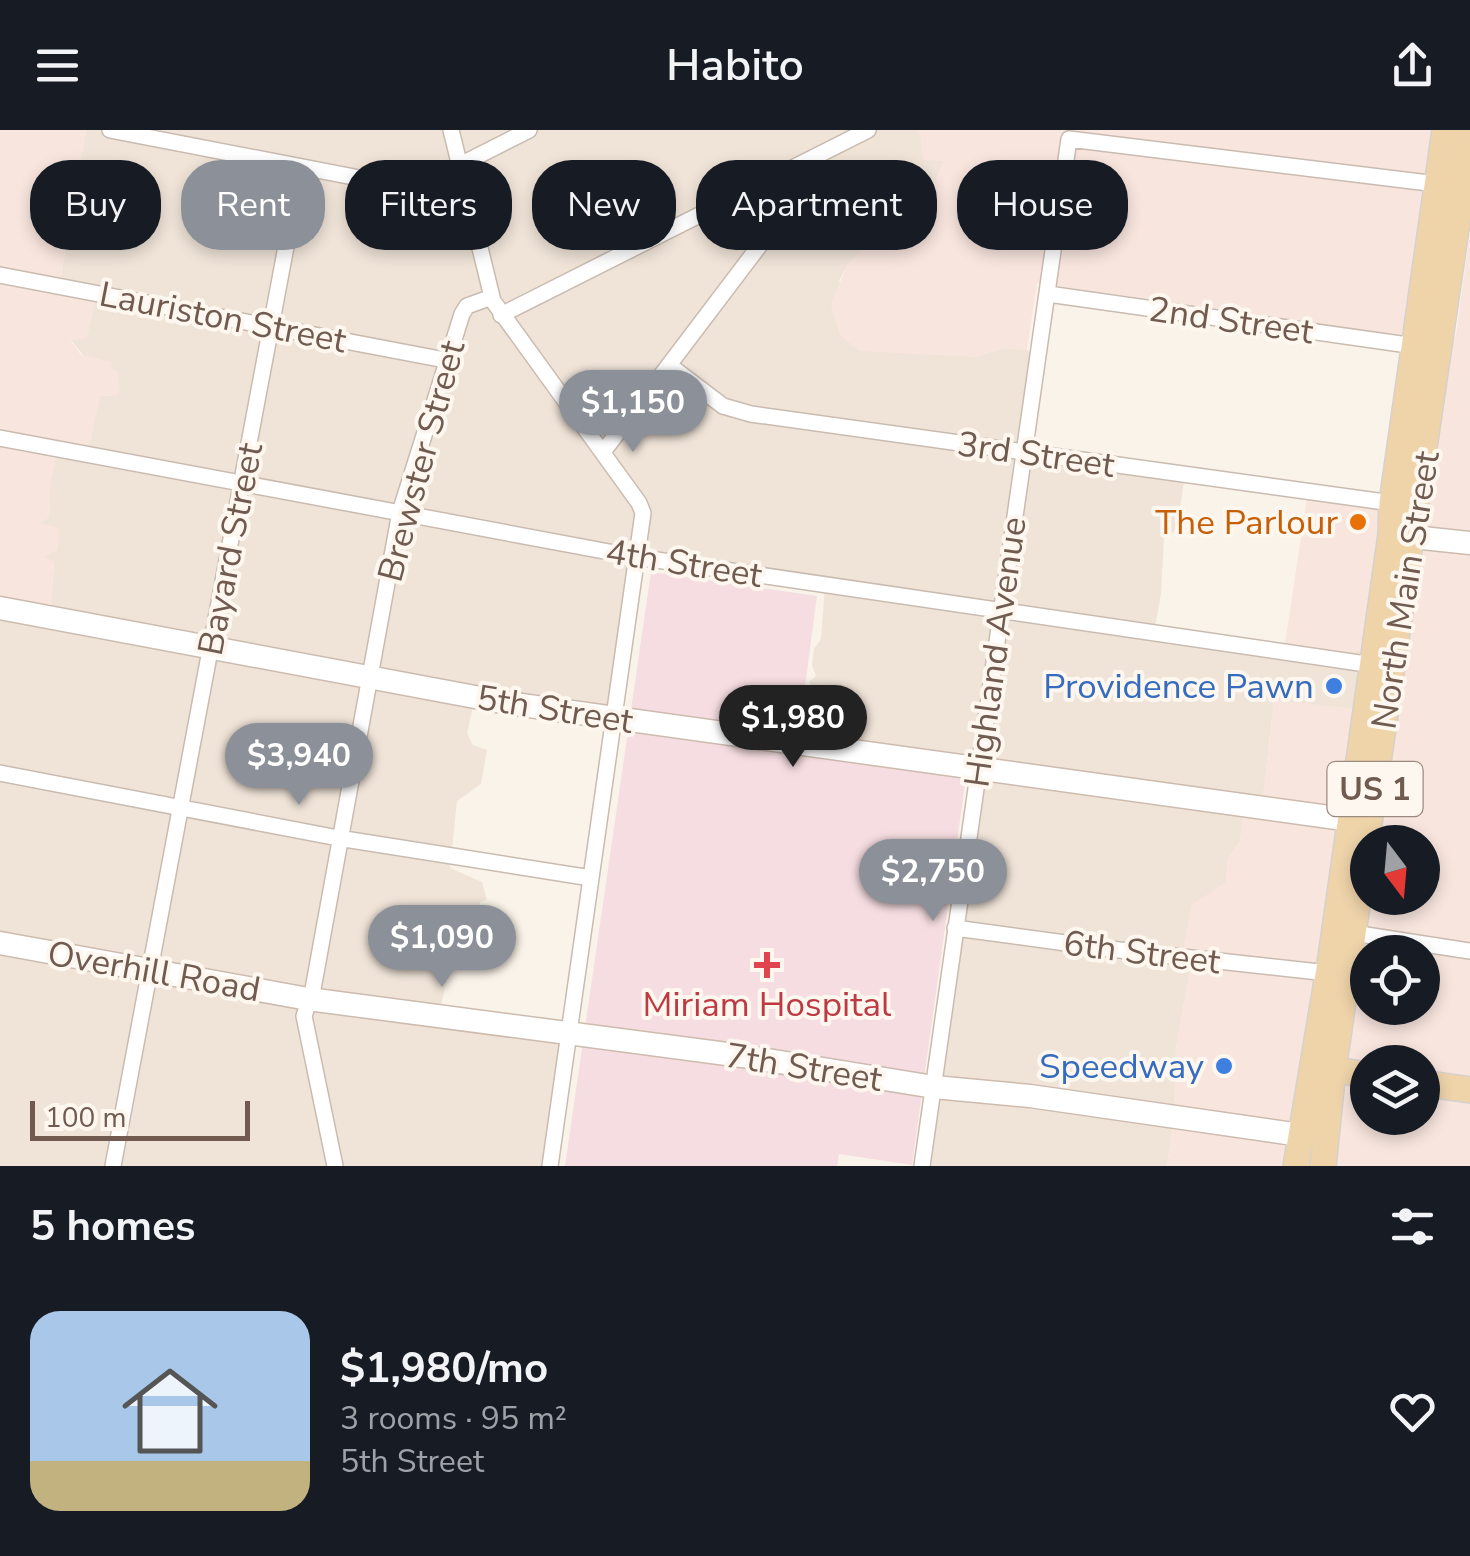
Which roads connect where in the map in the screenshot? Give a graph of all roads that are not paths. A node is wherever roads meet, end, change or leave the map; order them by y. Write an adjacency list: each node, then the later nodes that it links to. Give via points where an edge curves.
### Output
1 (110, 130): 7 (street)
2 (451, 130): 8 (street)
3 (529, 130): 9 (street)
4 (868, 130): 10 (street)
5 (1445, 130): 11 (main road, North Main Street / US 1)
6 (1470, 133): 28 (main road, North Main Street / US 1)
7 (265, 160)
8 (459, 160)
9 (470, 160)
10 (810, 160)
11 (1437, 184): 17 (street, Highland Avenue, via 1069,139); 21 (main road, North Main Street / US 1)
12 (696, 217): 19 (street)
13 (286, 250): 20 (street, Bayard Street)
14 (480, 250): 18 (street)
15 (756, 250): 23 (street)
16 (0, 275): 20 (street, Lauriston Street)
17 (1048, 294): 21 (street, 2nd Street); 26 (street, Highland Avenue)
18 (492, 297): 19 (street); 22 (street, Brewster Street, via 466,306)
19 (500, 315): 25 (street)
20 (272, 328): 22 (street, Lauriston Street); 27 (street, Bayard Street)
21 (1414, 346): 28 (main road, North Main Street / US 1)
22 (445, 360): 29 (street, Brewster Street)
23 (669, 365): 25 (street); 26 (street, 3rd Street, via 723,406 752,414)
24 (0, 438): 27 (street, 4th Street)
25 (603, 452): 32 (street, via 640,503)
26 (1023, 452): 28 (street, 3rd Street); 34 (street, Highland Avenue)
27 (242, 484): 29 (street, 4th Street); 35 (street, Bayard Street)
28 (1404, 506): 30 (main road, North Main Street / US 1)
29 (400, 512): 32 (street, 4th Street); 37 (street, Brewster Street)
30 (1402, 535): 31 (street); 36 (main road, North Main Street / US 1); 46 (main road, North Main Street / US 1)
31 (1470, 543)
32 (636, 557): 34 (street, 4th Street); 38 (street)
33 (0, 608): 35 (street, 5th Street)
34 (1003, 610): 36 (street, 4th Street); 39 (street, Highland Avenue)
35 (211, 648): 37 (street, 5th Street); 41 (street, Bayard Street)
36 (1372, 665): 42 (main road, North Main Street / US 1)
37 (370, 679): 38 (street, 5th Street); 43 (street, Brewster Street)
38 (614, 718): 39 (street, 5th Street); 44 (street)
39 (977, 768): 42 (street, 5th Street); 45 (street, Highland Avenue)
40 (0, 773): 41 (street)
41 (181, 808): 43 (street); 49 (street, Bayard Street)
42 (1351, 820): 50 (main road, North Main Street / US 1)
43 (338, 838): 44 (street); 51 (street, Brewster Street)
44 (591, 878): 52 (street)
45 (955, 928): 50 (street, 6th Street); 56 (street, Highland Avenue)
46 (1353, 933): 48 (street); 53 (main road, North Main Street / US 1)
47 (0, 943): 49 (street, Overhill Road)
48 (1470, 951)
49 (151, 969): 51 (street, Overhill Road); 59 (street, Bayard Street)
50 (1328, 973): 53 (main road, North Main Street / US 1)
51 (308, 998): 52 (street, 7th Street); 60 (street, Brewster Street, via 304,1016)
52 (569, 1035): 56 (street, 7th Street); 61 (street)
53 (1322, 1068): 54 (main road); 58 (main road, North Main Street / US 1); 64 (main road, North Main Street / US 1)
54 (1350, 1072)
55 (1440, 1085): 57 (main road)
56 (934, 1087): 58 (street, 7th Street); 62 (street, Highland Avenue)
57 (1470, 1090)
58 (1300, 1136): 63 (main road, North Main Street / US 1)
59 (113, 1166)
60 (336, 1166)
61 (550, 1166)
62 (922, 1166)
63 (1296, 1166)
64 (1323, 1166)

